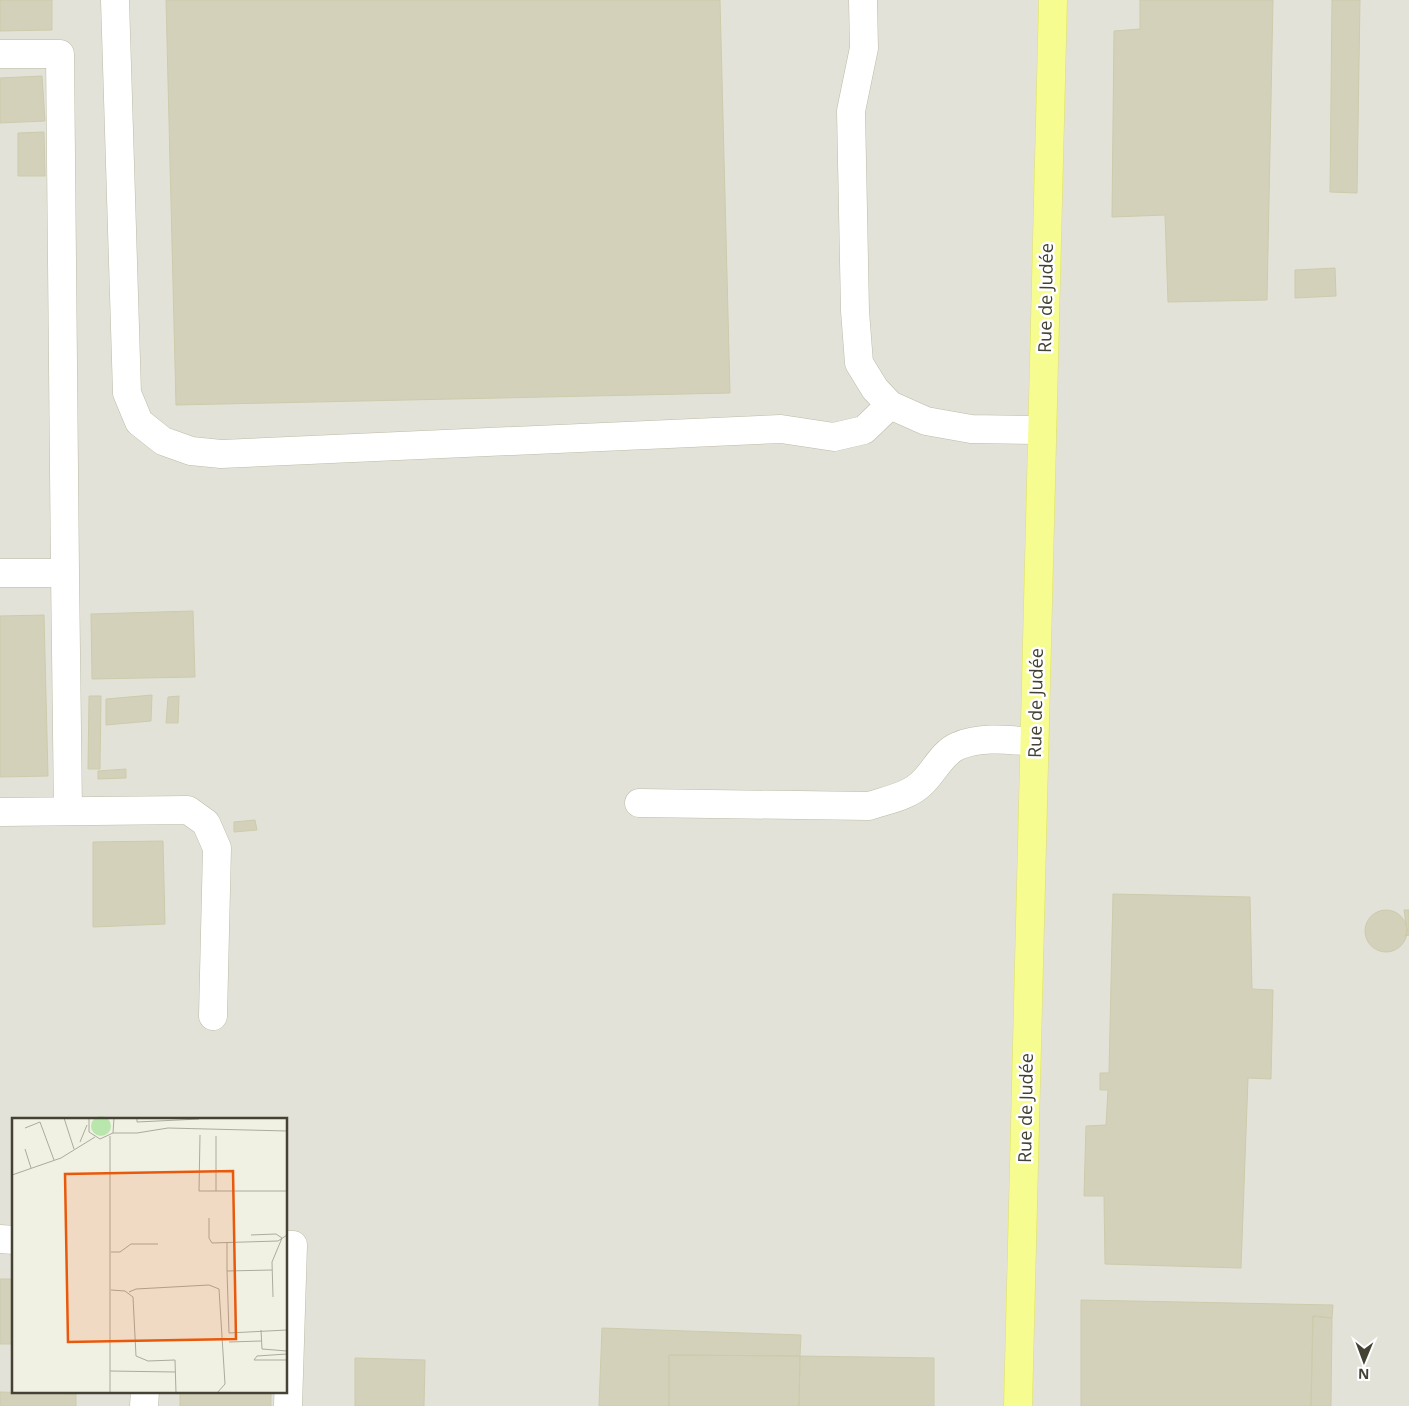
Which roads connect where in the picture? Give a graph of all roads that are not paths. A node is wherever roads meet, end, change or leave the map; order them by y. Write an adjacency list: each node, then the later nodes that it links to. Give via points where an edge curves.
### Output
1 (115, 0): 5 (lane, via 127,393 139,422 163,441 191,451 222,454 781,430 834,436 864,430)
2 (863, 0): 5 (lane, via 864,48 851,111 858,363)
3 (1052, 0): 6 (main road, Rue de Judée)
4 (0, 54): 7 (lane, via 60,54)
5 (890, 405): 6 (lane, via 926,421 971,429)
6 (1042, 430): 9 (main road, Rue de Judée)
7 (65, 572): 8 (lane); 11 (lane)
8 (0, 573)
9 (1034, 742): 10 (lane, via 993,739 957,746 939,761 924,782 904,795 869,806); 16 (main road, Rue de Judée)
10 (639, 803)
11 (68, 811): 12 (lane); 13 (lane, via 188,810 206,823 217,848)
12 (0, 812)
13 (213, 1016)
14 (288, 1245): 15 (lane, via 293,1245)
15 (288, 1406)
16 (1018, 1406)

